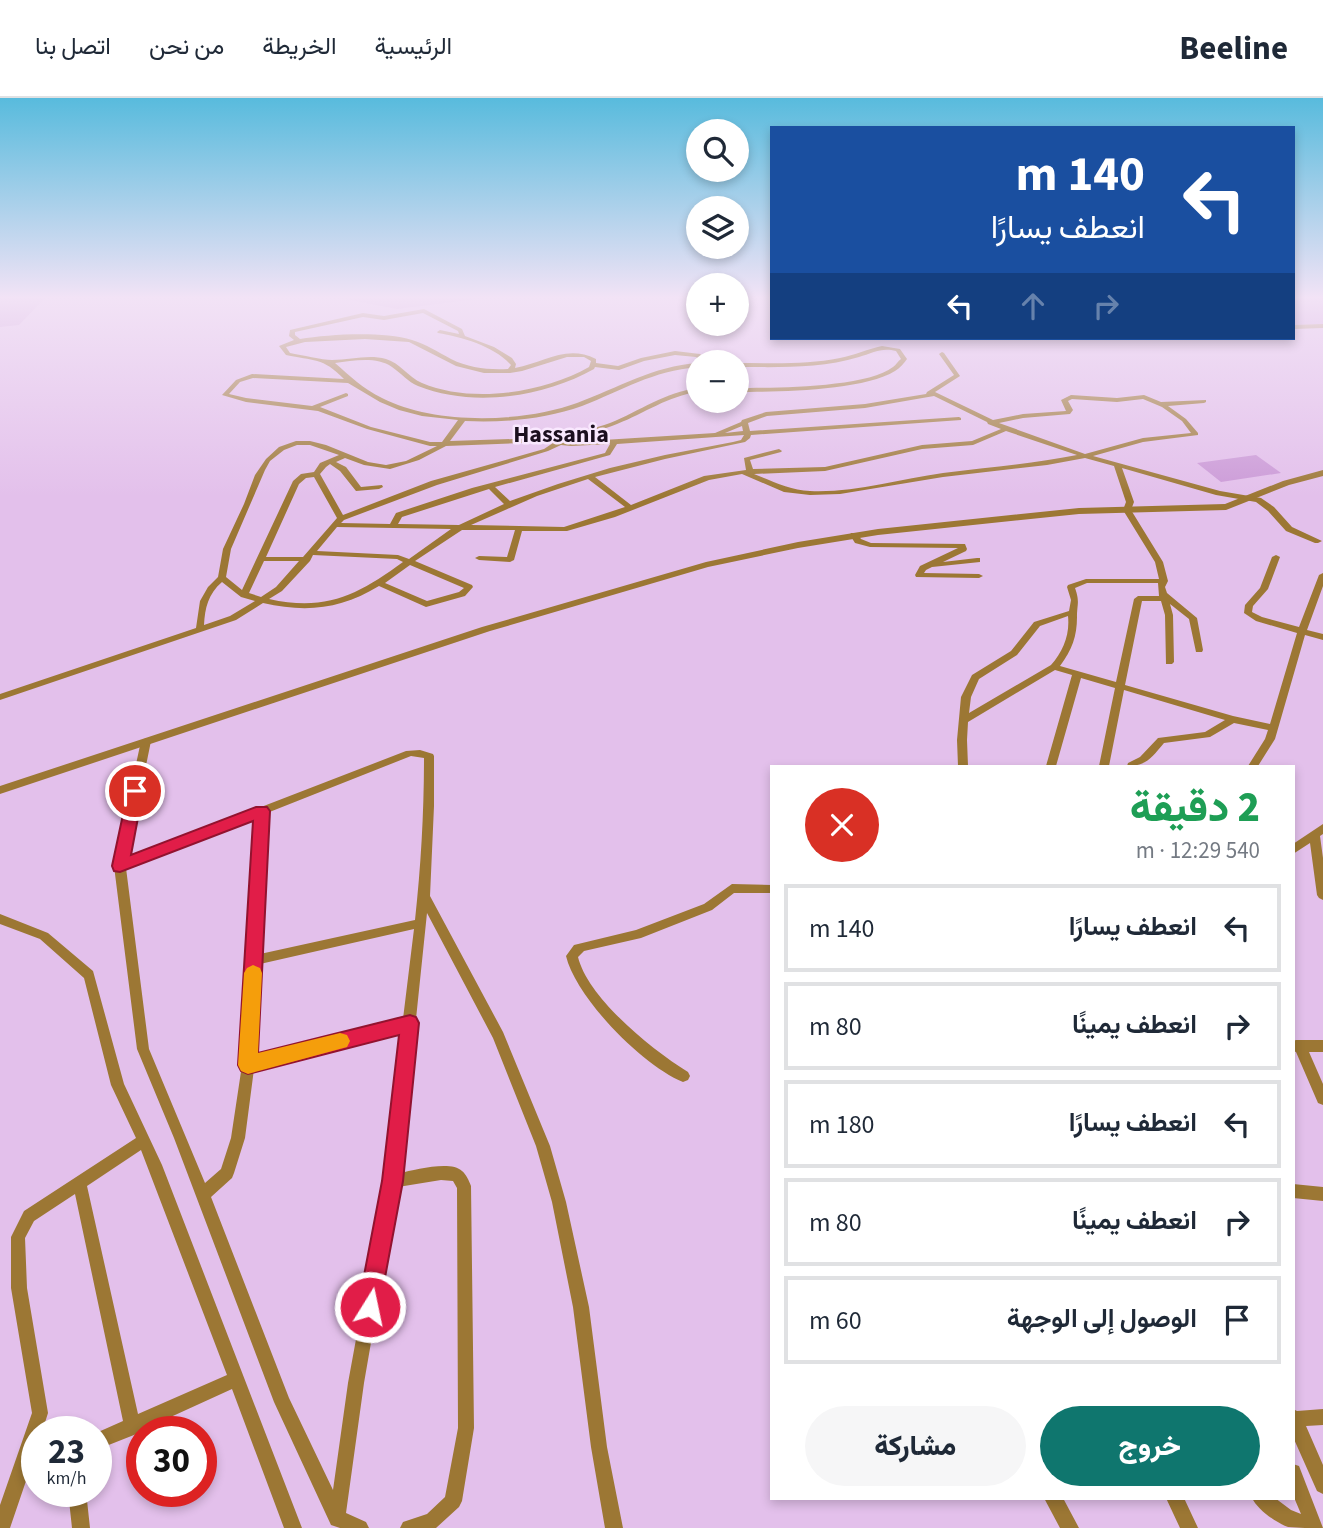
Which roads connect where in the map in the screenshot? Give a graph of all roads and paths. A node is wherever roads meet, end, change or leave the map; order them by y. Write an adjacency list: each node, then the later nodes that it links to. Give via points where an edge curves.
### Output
1 (331, 364): 16 (street)
2 (389, 364): 10 (street, via 428,387 494,395 558,383)
3 (454, 364): 14 (street)
4 (513, 364): 14 (street)
5 (538, 364): 14 (street)
6 (630, 364): 10 (street, via 619,368)
7 (771, 364): 11 (street)
8 (900, 364): 17 (street, via 866,379 811,388)
9 (949, 364): 19 (street, via 957,376)
10 (594, 365)
11 (749, 365)
12 (686, 366): 25 (street, via 659,369 603,396 551,412)
13 (297, 371): 15 (street)
14 (510, 371)
15 (317, 380): 16 (street); 23 (street, via 245,377 225,395)
16 (350, 381): 25 (street, via 406,410)
17 (749, 390)
18 (686, 391): 34 (street, via 623,421)
19 (929, 393): 24 (street); 27 (street)
20 (346, 395): 23 (street)
21 (1204, 401): 22 (street)
22 (1162, 404): 28 (street, via 1144,397 1071,397 1064,400 1068,413); 39 (street, via 1196,435 1143,440)
23 (311, 408): 32 (street)
24 (968, 408): 26 (street); 28 (street)
25 (463, 418): 35 (street)
26 (959, 419): 28 (street); 30 (street)
27 (744, 421): 30 (street); 31 (street)
28 (988, 421): 29 (street)
29 (1006, 429): 39 (street); 42 (street, via 973,443 922,447 825,469)
30 (747, 434): 31 (street); 45 (street, via 741,442)
31 (712, 435): 33 (street)
32 (387, 436): 35 (street); 36 (street)
33 (615, 442): 34 (street); 46 (street, via 608,454)
34 (559, 443): 35 (street); 36 (street); 52 (street, via 434,483)
35 (446, 445): 36 (street)
36 (437, 450): 38 (street, via 391,468)
37 (779, 451): 42 (street, via 746,459)
38 (345, 455): 40 (street); 67 (street, via 312,442 286,447 268,460 228,551)
39 (1085, 456): 41 (street); 42 (street, via 824,493 788,490)
40 (330, 461): 44 (street); 47 (street, via 359,489)
41 (1113, 464): 48 (street); 51 (street, via 1130,502)
42 (746, 472): 50 (street, via 707,478)
43 (1323, 473): 48 (street)
44 (316, 474): 52 (street); 61 (street, via 296,483)
45 (590, 477): 49 (street); 50 (street)
46 (490, 486): 49 (street); 53 (street, via 404,513)
47 (379, 487)
48 (1250, 499): 51 (street, via 1214,509); 57 (street, via 1265,504 1289,529)
49 (510, 505): 54 (street)
50 (629, 508): 55 (street, via 576,527)
51 (1126, 510): 56 (street, via 1058,512); 68 (street, via 1159,562)
52 (339, 521): 53 (street); 58 (street)
53 (393, 525): 54 (street)
54 (459, 528): 55 (street); 63 (street)
55 (519, 529): 60 (street, via 510,560)
56 (854, 535): 64 (street, via 870,545 964,547); 86 (street, via 706,565 565,605)
57 (1318, 541)
58 (310, 556): 61 (street); 63 (street, via 390,556); 72 (street)
59 (1276, 557): 75 (street, via 1264,589 1248,611 1253,617)
60 (479, 558)
61 (261, 559): 70 (street)
62 (977, 560): 64 (street)
63 (408, 562): 69 (street); 69 (street, via 466,584 468,589 426,604)
64 (932, 565): 66 (street, via 919,575)
65 (1323, 575): 75 (street)
66 (979, 576)
67 (222, 578): 70 (street); 74 (street, via 204,597)
68 (1164, 581): 71 (street); 73 (street, via 1097,581 1073,586)
69 (377, 582): 72 (street, via 342,602 326,605)
70 (244, 594): 72 (street)
71 (1164, 596): 77 (street, via 1193,618); 78 (street); 81 (street, via 1138,599)
72 (263, 601): 74 (street)
73 (1072, 613): 79 (street, via 1073,632); 84 (street, via 1037,624 1014,653 975,677 966,697)
74 (200, 630): 82 (street)
75 (1302, 631): 76 (street); 85 (street)
76 (1323, 638)
77 (1199, 650)
78 (1169, 662)
79 (1054, 667): 80 (street); 84 (street)
80 (1077, 674): 81 (street); 88 (street)
81 (1120, 687): 83 (street); 89 (street)
82 (0, 697)
83 (1233, 719): 85 (street); 90 (street, via 1207,735 1161,740)
84 (965, 720): 87 (street)
85 (1272, 727): 91 (street)
86 (146, 741): 92 (street); 97 (street)
87 (963, 765)
88 (1051, 765)
89 (1104, 765)
90 (1134, 765)
91 (1255, 765)
92 (15, 786): 93 (street)
93 (0, 792)
94 (262, 811): 97 (street); 100 (street, via 410,753 429,756); 103 (street)
95 (1319, 831): 96 (street); 99 (street)
96 (1295, 849)
97 (120, 866): 115 (street, via 143,1049)
98 (770, 889): 108 (street, via 732,888 708,907 637,934 583,946 572,956 576,971 617,1024)
99 (1323, 895)
100 (424, 896): 102 (street); 137 (street, via 499,1036 543,1146 581,1307)
101 (0, 919): 110 (street, via 44,936 89,975 118,1085)
102 (421, 923): 103 (street); 104 (street)
103 (254, 960): 107 (street)
104 (410, 1023): 107 (street); 111 (street)
105 (1297, 1046): 106 (street); 109 (street)
106 (1323, 1046)
107 (248, 1065): 115 (street, via 238,1138 227,1173)
108 (682, 1076)
109 (1323, 1099)
110 (143, 1140): 112 (street); 116 (street)
111 (393, 1181): 130 (street, via 356,1383); 136 (street, via 441,1173 457,1175 464,1186 466,1428 453,1501 432,1521)
112 (79, 1182): 117 (street, via 29,1216 18,1237 19,1288); 118 (street)
113 (1295, 1191): 114 (street)
114 (1323, 1194)
115 (203, 1195): 130 (street, via 282,1402)
116 (236, 1379): 119 (street); 134 (street)
117 (39, 1416)
118 (131, 1416)
119 (157, 1416)
120 (1323, 1417): 121 (street)
121 (1295, 1418)
122 (1295, 1420): 124 (street)
123 (1295, 1477): 131 (street)
124 (1323, 1485)
125 (21, 1487): 132 (street)
126 (1054, 1500): 138 (street)
127 (1176, 1500): 139 (street)
128 (1264, 1500): 131 (street, via 1300,1524)
129 (79, 1507): 133 (street)
130 (339, 1523): 135 (street)
131 (1314, 1525)
132 (1, 1528)
133 (81, 1528)
134 (293, 1528)
135 (360, 1528)
136 (409, 1528)
137 (614, 1528)
138 (1070, 1528)
139 (1189, 1528)

